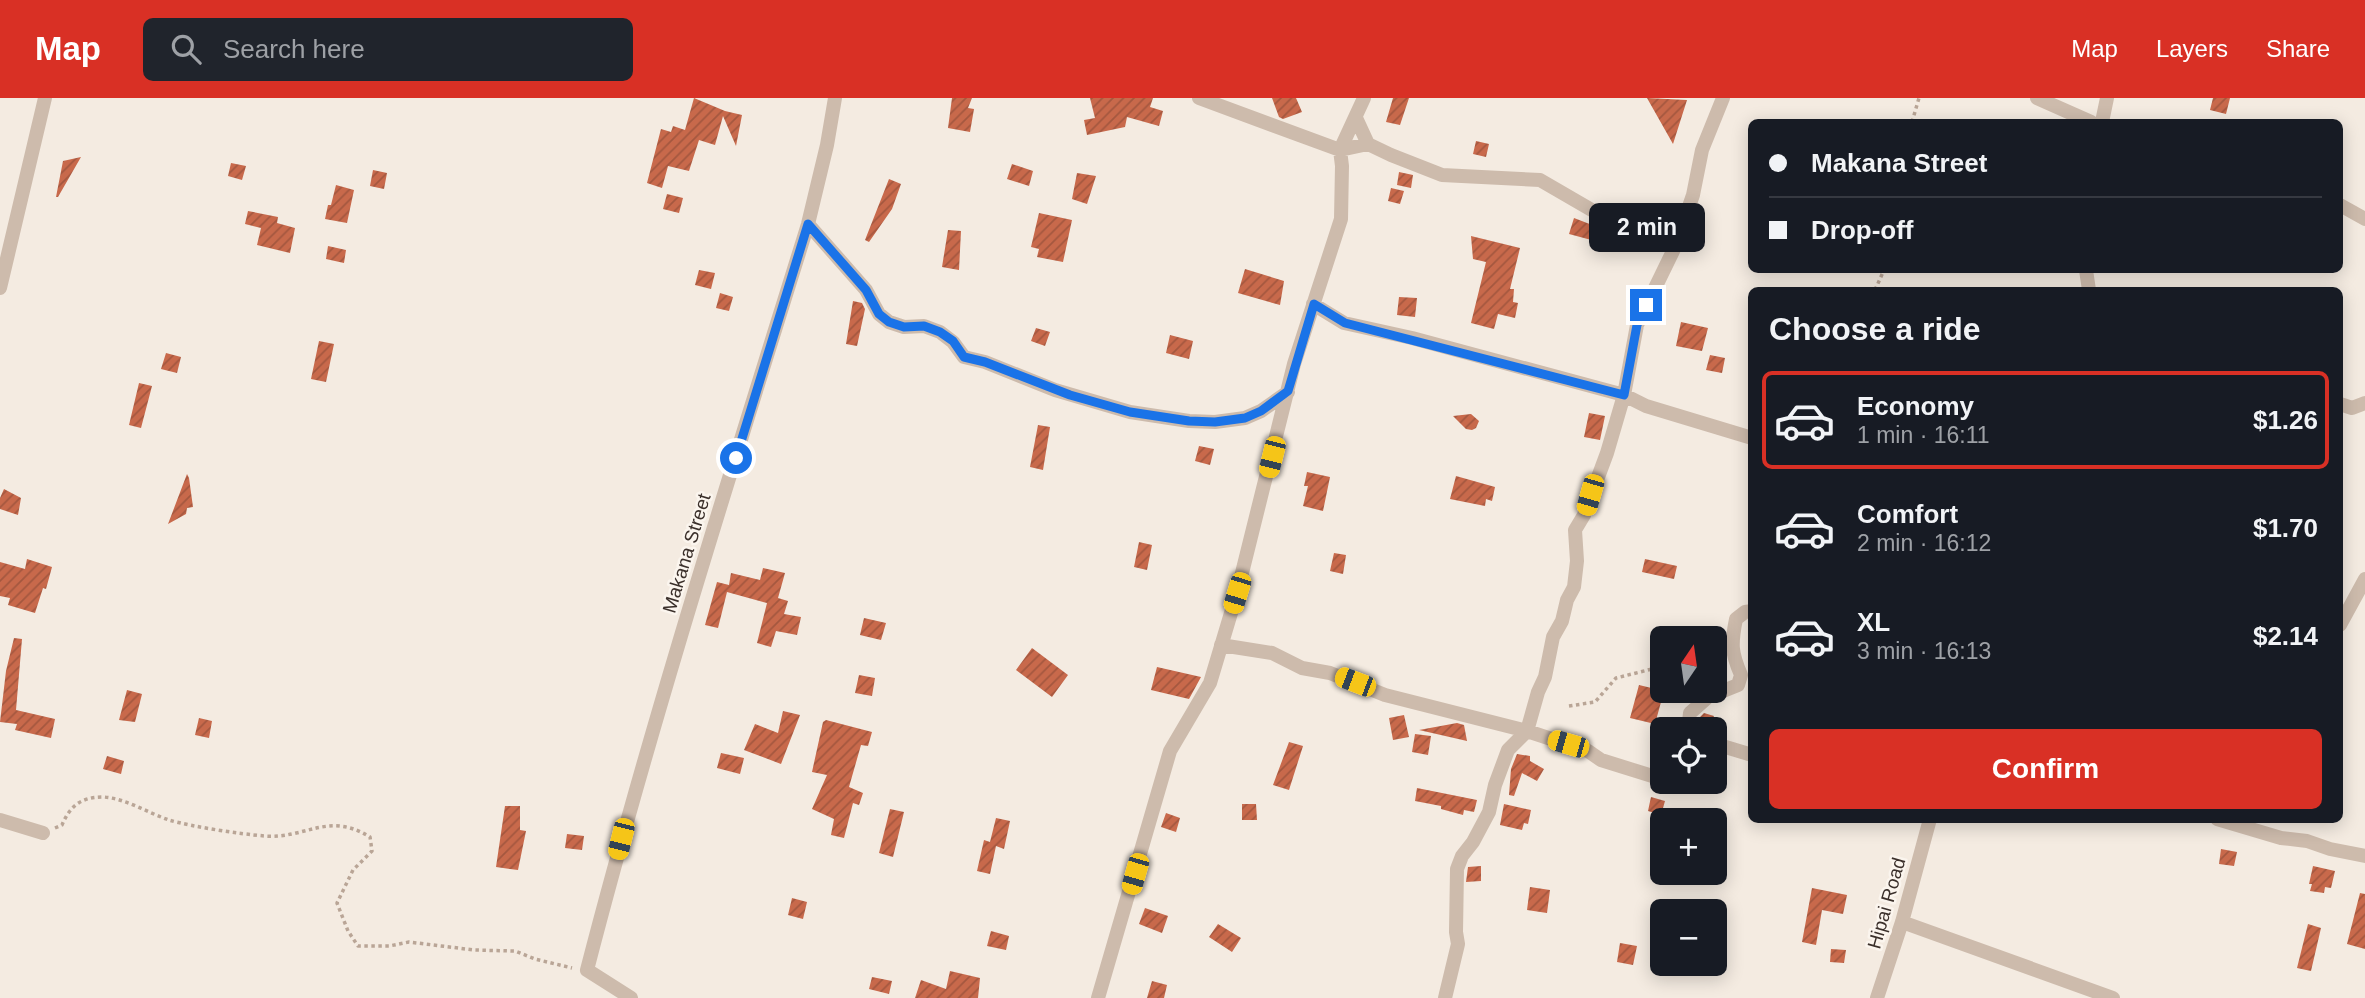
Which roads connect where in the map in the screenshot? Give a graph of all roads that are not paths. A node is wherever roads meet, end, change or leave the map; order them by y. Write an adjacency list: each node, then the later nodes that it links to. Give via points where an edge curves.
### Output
1 (45, 98): 17 (street)
2 (835, 98): 15 (street, Makana Street)
3 (1199, 98): 12 (street)
4 (1364, 98): 8 (street)
5 (1723, 98): 16 (street, via 1702,150)
6 (2037, 98): 9 (street)
7 (2107, 98): 10 (street)
8 (1356, 118): 11 (street); 12 (street)
9 (2084, 119)
10 (2103, 119)
11 (1368, 144): 12 (street); 16 (street, via 1442,175 1540,180 1640,238)
12 (1340, 150): 18 (street, via 1341,219)
13 (2343, 207): 14 (street)
14 (2365, 219)
15 (808, 224): 19 (street, via 889,322 940,332 964,357 1055,390 1130,412 1215,422 1245,418); 39 (street, Makana Street, via 653,728 587,970)
16 (1675, 247): 20 (street, via 1637,325)
17 (0, 288)
18 (1314, 304): 19 (street); 20 (street, via 1345,323)
19 (1288, 391): 27 (street)
20 (1624, 395): 23 (street); 29 (street, via 1607,453 1575,530 1574,587 1553,637)
21 (2365, 403): 22 (street, via 2352,408)
22 (2343, 405)
23 (1748, 437)
24 (2365, 579): 26 (street)
25 (1748, 612): 28 (street, via 1735,619 1731,645 1741,675 1738,685 1708,697)
26 (2343, 619)
27 (1221, 645): 29 (street, via 1272,653 1302,668 1330,673 1385,695); 40 (street, via 1210,683 1170,751)
28 (1690, 717)
29 (1527, 732): 32 (street); 41 (street, via 1508,750 1489,812 1457,869 1458,944)
30 (1727, 748): 31 (street)
31 (1748, 754)
32 (1650, 775)
33 (0, 820): 36 (street)
34 (1929, 823): 38 (street, Hipai Road)
35 (2259, 825): 37 (street, via 2281,838)
36 (43, 833)
37 (2365, 856)
38 (1902, 922): 42 (street, Hipai Road); 43 (street)
39 (631, 998)
40 (1098, 998)
41 (1445, 998)
42 (1877, 998)
43 (2113, 998)

